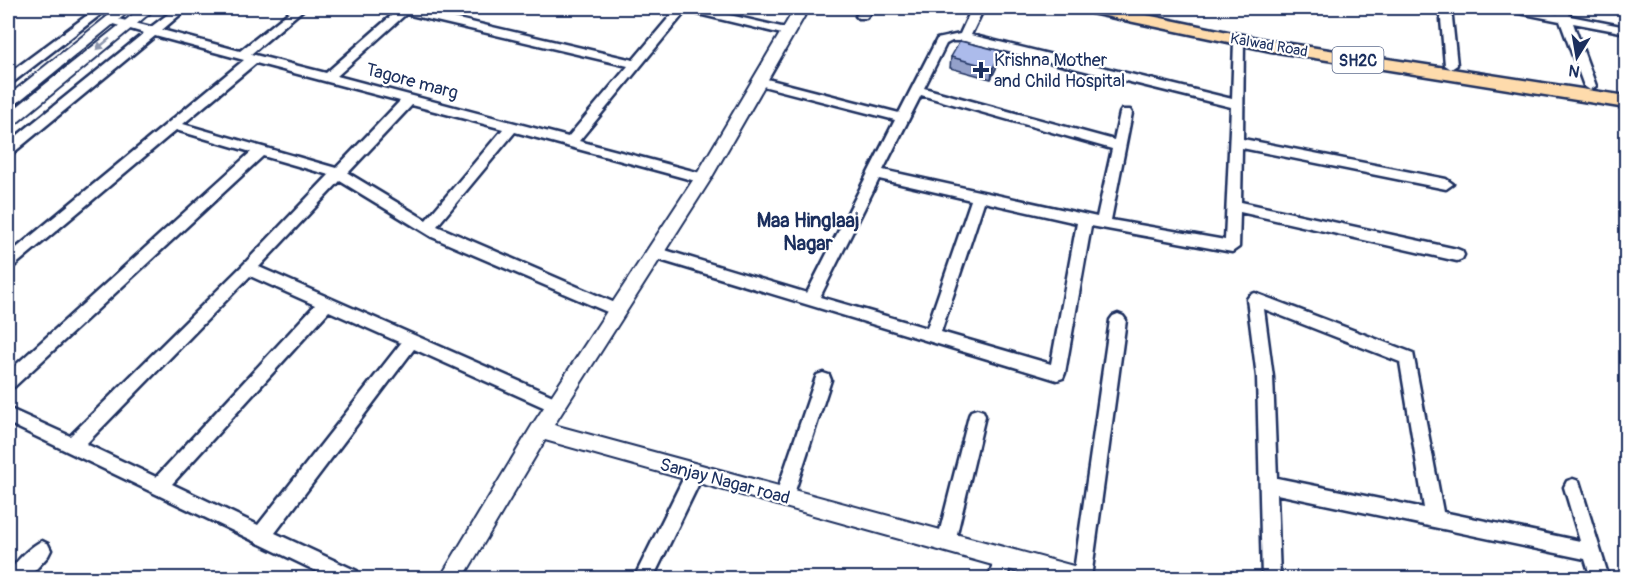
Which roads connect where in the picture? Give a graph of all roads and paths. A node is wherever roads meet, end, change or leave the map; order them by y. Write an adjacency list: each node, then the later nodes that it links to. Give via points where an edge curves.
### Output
1 (126, 8): 14 (street)
2 (149, 8): 15 (street)
3 (182, 8): 16 (street)
4 (300, 8): 22 (street)
5 (685, 8): 19 (street); 23 (street)
6 (802, 8): 19 (street)
7 (978, 8): 20 (street)
8 (1091, 8): 17 (main road, Kalwad Road / SH2C)
9 (1133, 8): 17 (main road, Kalwad Road / SH2C)
10 (1445, 8): 24 (street)
11 (1509, 8): 13 (street)
12 (405, 9): 23 (street); 25 (street)
13 (1563, 13): 18 (street); 28 (street)
14 (106, 14): 15 (street, Tagore marg); 26 (street); 33 (street)
15 (128, 24): 16 (street, Tagore marg); 37 (street, one-way to 37)
16 (155, 30): 22 (street, Tagore marg); 43 (street)
17 (1213, 30): 21 (main road, Kalwad Road / SH2C); 24 (main road, Kalwad Road / SH2C)
18 (1626, 30)
19 (786, 32): 27 (street)
20 (964, 36): 29 (street, via 941,42); 34 (street)
21 (1240, 41): 32 (main road, Kalwad Road / SH2C); 34 (street)
22 (249, 56): 25 (street, Tagore marg); 38 (street)
23 (636, 64): 40 (street)
24 (1451, 65): 28 (main road, Kalwad Road / SH2C)
25 (329, 77): 31 (street, Tagore marg)
26 (8, 80)
27 (759, 81): 36 (street); 47 (street)
28 (1590, 86): 30 (main road, Kalwad Road / SH2C)
29 (918, 90): 36 (street); 42 (street)
30 (1626, 92)
31 (410, 100): 39 (street, Tagore marg); 45 (street)
32 (1626, 102)
33 (8, 103)
34 (1238, 105): 41 (street)
35 (1126, 113): 42 (street)
36 (903, 118): 46 (street)
37 (8, 122)
38 (173, 125): 44 (street); 56 (street)
39 (513, 126): 40 (street, Tagore marg); 53 (street)
40 (571, 142): 47 (street, Tagore marg)
41 (1237, 142): 48 (street); 50 (street)
42 (1118, 146): 52 (street)
43 (8, 150)
44 (261, 150): 45 (street); 65 (street)
45 (338, 173): 53 (street); 57 (street)
46 (873, 173): 49 (street); 58 (street)
47 (703, 178): 54 (street)
48 (1446, 184)
49 (979, 196): 51 (street); 62 (street)
50 (1234, 206): 52 (street, via 1232,247); 55 (street)
51 (1085, 220): 52 (street); 62 (street, via 1057,373)
52 (1103, 223)
53 (427, 228): 60 (street)
54 (655, 253): 58 (street); 60 (street)
55 (1457, 255)
56 (8, 263)
57 (248, 269): 59 (street); 70 (street)
58 (811, 300): 62 (street)
59 (326, 304): 63 (street); 73 (street)
60 (617, 310): 66 (street)
61 (1118, 320): 87 (street)
62 (932, 335)
63 (411, 342): 66 (street); 77 (street)
64 (823, 380): 75 (street)
65 (8, 382)
66 (556, 405): 69 (street)
67 (8, 415): 70 (street)
68 (977, 416): 78 (street)
69 (540, 430): 71 (street, Sanjay Nagar road); 84 (street)
70 (72, 446): 73 (street)
71 (695, 473): 75 (street, Sanjay Nagar road); 85 (street)
72 (1268, 484): 76 (street); 76 (street, via 1265,377 1255,299 1407,358); 88 (street)
73 (158, 487): 77 (street)
74 (1574, 487): 80 (street)
75 (784, 497): 78 (street, Sanjay Nagar road)
76 (1436, 519): 80 (street)
77 (261, 536): 83 (street)
78 (946, 542): 81 (street, Sanjay Nagar road)
79 (42, 550): 82 (street)
80 (1592, 552): 89 (street)
81 (1001, 568): 86 (street, Sanjay Nagar road)
82 (16, 579)
83 (350, 579)
84 (451, 579)
85 (643, 579)
86 (1077, 579)
87 (1082, 579)
88 (1271, 579)
89 (1600, 579)

